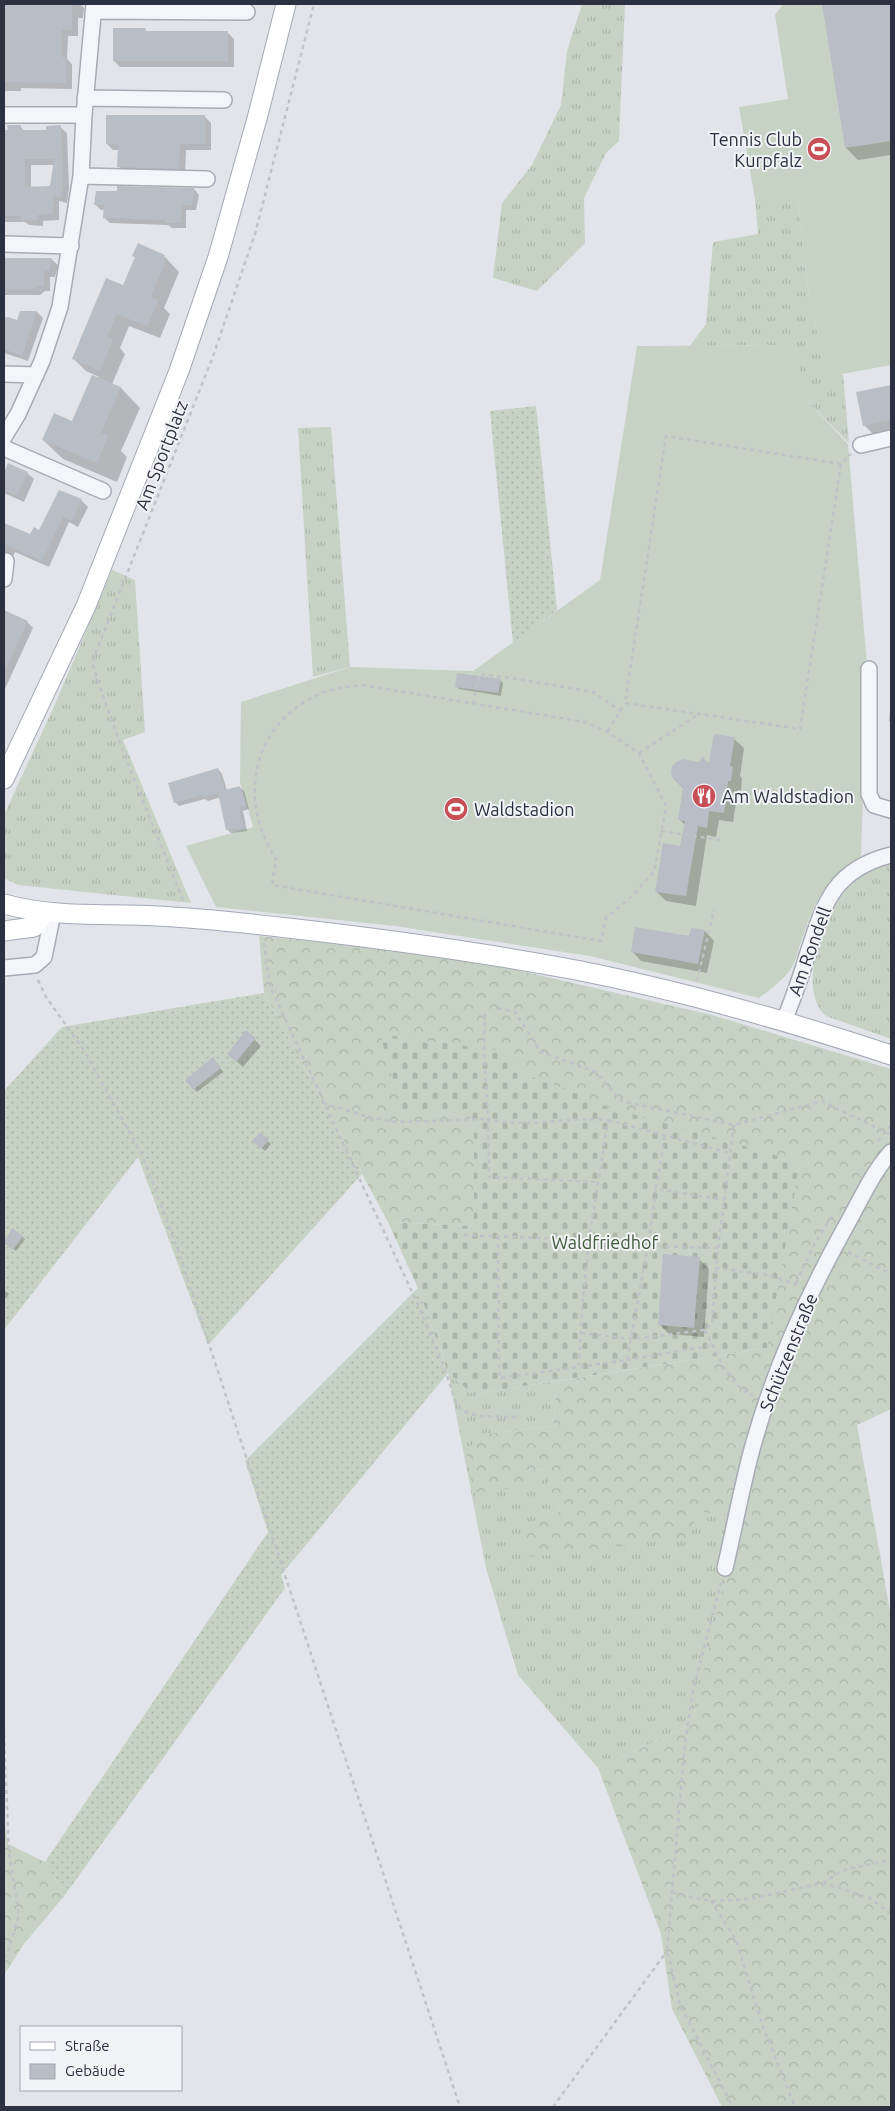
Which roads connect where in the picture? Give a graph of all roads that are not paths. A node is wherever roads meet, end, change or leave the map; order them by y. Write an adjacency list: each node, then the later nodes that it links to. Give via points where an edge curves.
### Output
1 (286, 4): 22 (main road, via 223,238 179,371 86,606)
2 (94, 7): 3 (street); 4 (street)
3 (247, 12)
4 (85, 98): 5 (street); 7 (street)
5 (224, 100)
6 (4, 115): 7 (street)
7 (84, 115): 8 (street)
8 (80, 176): 9 (street); 11 (street)
9 (208, 179)
10 (4, 244): 11 (street)
11 (71, 246): 13 (street, via 60,307)
12 (4, 374): 13 (street)
13 (36, 375): 14 (street)
14 (4, 437)
15 (891, 438): 16 (street)
16 (862, 445)
17 (4, 448): 18 (street)
18 (103, 491)
19 (6, 561): 20 (street)
20 (4, 579)
21 (869, 669): 23 (street, via 869,794 874,805)
22 (4, 779)
23 (891, 810)
24 (891, 855): 29 (street, Am Rondell, via 856,870 832,893 816,926)
25 (4, 904): 26 (main road)
26 (49, 913): 27 (main road, via 34,927); 28 (street, via 44,957 35,965); 29 (main road, via 157,916 404,941 577,971)
27 (4, 931)
28 (4, 968)
29 (784, 1021): 30 (main road)
30 (891, 1055)
31 (891, 1152): 32 (street, Schützenstraße, via 835,1245 781,1362 740,1494)
32 (725, 1568)

